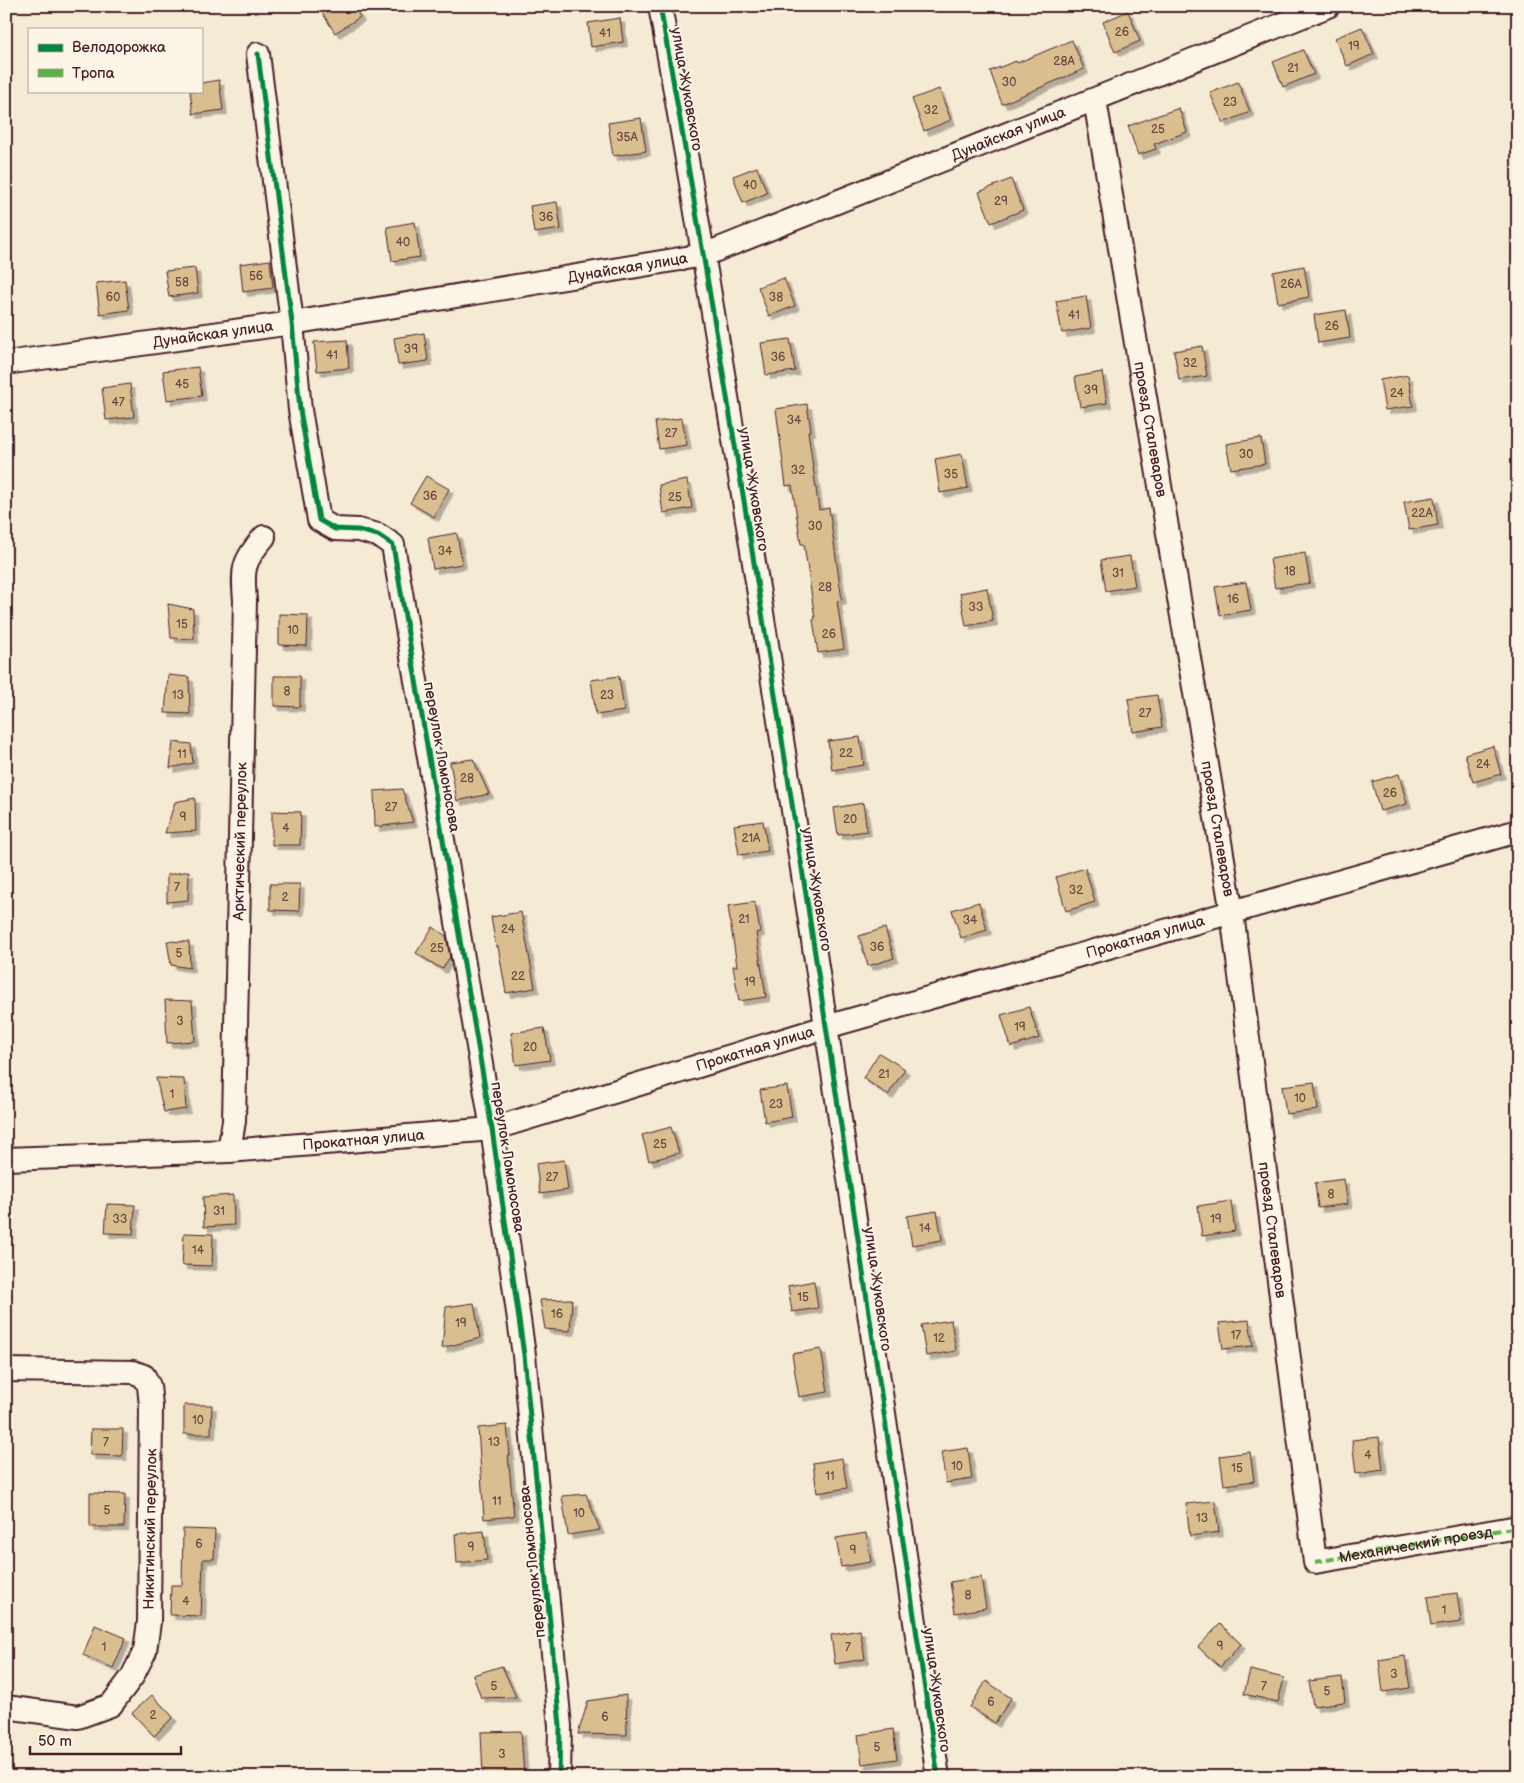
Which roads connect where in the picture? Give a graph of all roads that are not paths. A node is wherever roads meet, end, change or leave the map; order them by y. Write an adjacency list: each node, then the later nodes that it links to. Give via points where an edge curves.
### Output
1 (660, 6): 5 (street, улица Жуковского)
2 (1328, 6): 4 (street, Дунайская улица)
3 (258, 54): 6 (street)
4 (1095, 100): 5 (street, Дунайская улица); 10 (street, проезд Сталеваров)
5 (704, 255): 6 (street, Дунайская улица); 11 (street, улица Жуковского)
6 (292, 323): 7 (street, Дунайская улица); 12 (street, переулок Ломоносова, via 300,410 319,520 335,530 358,530 378,535 393,545)
7 (6, 363)
8 (264, 537): 13 (street, Арктический переулок, via 249,554 243,576 234,1121)
9 (1518, 831): 10 (street, Прокатная улица)
10 (1232, 913): 11 (street, Прокатная улица); 17 (street, проезд Сталеваров)
11 (826, 1027): 12 (street, Прокатная улица); 20 (street, улица Жуковского)
12 (492, 1129): 13 (street, Прокатная улица); 19 (street, переулок Ломоносова, via 524,1355 560,1726)
13 (229, 1151): 14 (street, Прокатная улица)
14 (6, 1158)
15 (6, 1370): 18 (street, Никитинский переулок, via 133,1372 144,1376 149,1386 151,1406 149,1622 145,1652 132,1677 111,1705 78,1717)
16 (1518, 1527): 17 (street, Механический проезд)
17 (1315, 1562)
18 (6, 1707)
19 (559, 1777)
20 (938, 1777)

